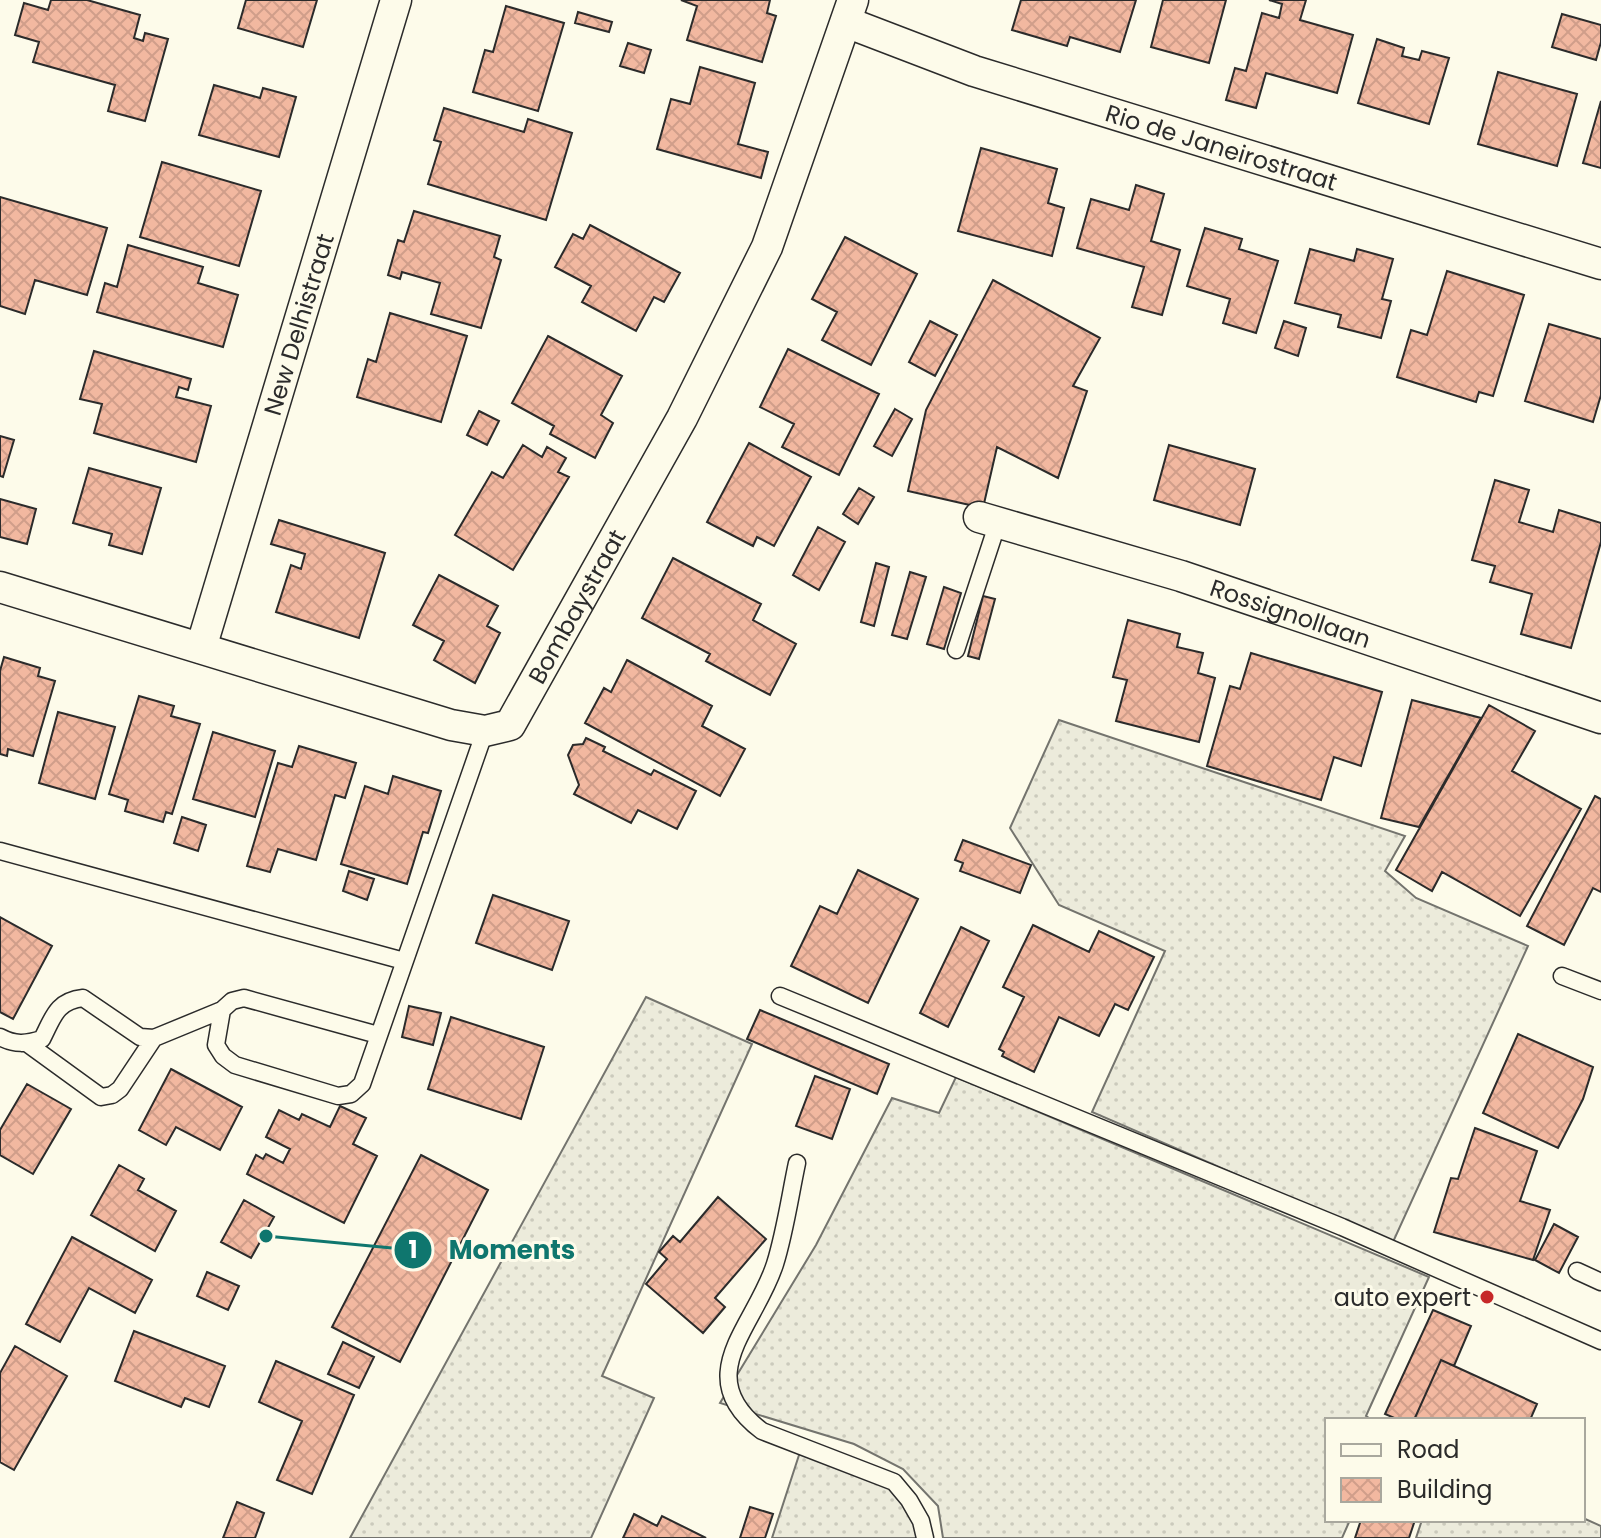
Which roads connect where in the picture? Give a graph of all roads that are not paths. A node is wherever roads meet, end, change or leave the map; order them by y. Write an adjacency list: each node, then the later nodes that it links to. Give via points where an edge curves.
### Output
1 (396, 0): 6 (street, New Delhistraat)
2 (850, 11): 3 (street, Rio de Janeirostraat, via 974,71); 9 (street, Bombaystraat, via 767,247 682,418 510,725)
3 (1601, 264)
4 (988, 520): 7 (lane); 8 (street, Rossignollaan, via 1181,576)
5 (0, 587): 6 (street)
6 (201, 648): 9 (street)
7 (956, 650)
8 (1601, 718)
9 (485, 731): 11 (lane)
10 (0, 851): 11 (lane)
11 (404, 961): 16 (lane)
12 (1562, 976): 13 (lane)
13 (1601, 991)
14 (780, 996): 23 (lane, via 1342,1227)
15 (222, 1010): 16 (lane, via 244,998); 16 (lane, via 216,1045 235,1065 338,1096 351,1094 362,1084); 18 (lane)
16 (378, 1035)
17 (0, 1037): 19 (lane)
18 (154, 1038): 19 (lane, via 140,1037 83,998 69,999 58,1008 42,1039); 19 (lane, via 120,1089 101,1097)
19 (28, 1044)
20 (797, 1163): 24 (lane, via 774,1266 733,1353 727,1374 730,1397 762,1431 894,1482 915,1511)
21 (1577, 1271): 22 (lane)
22 (1601, 1282)
23 (1601, 1341)
24 (925, 1538)

